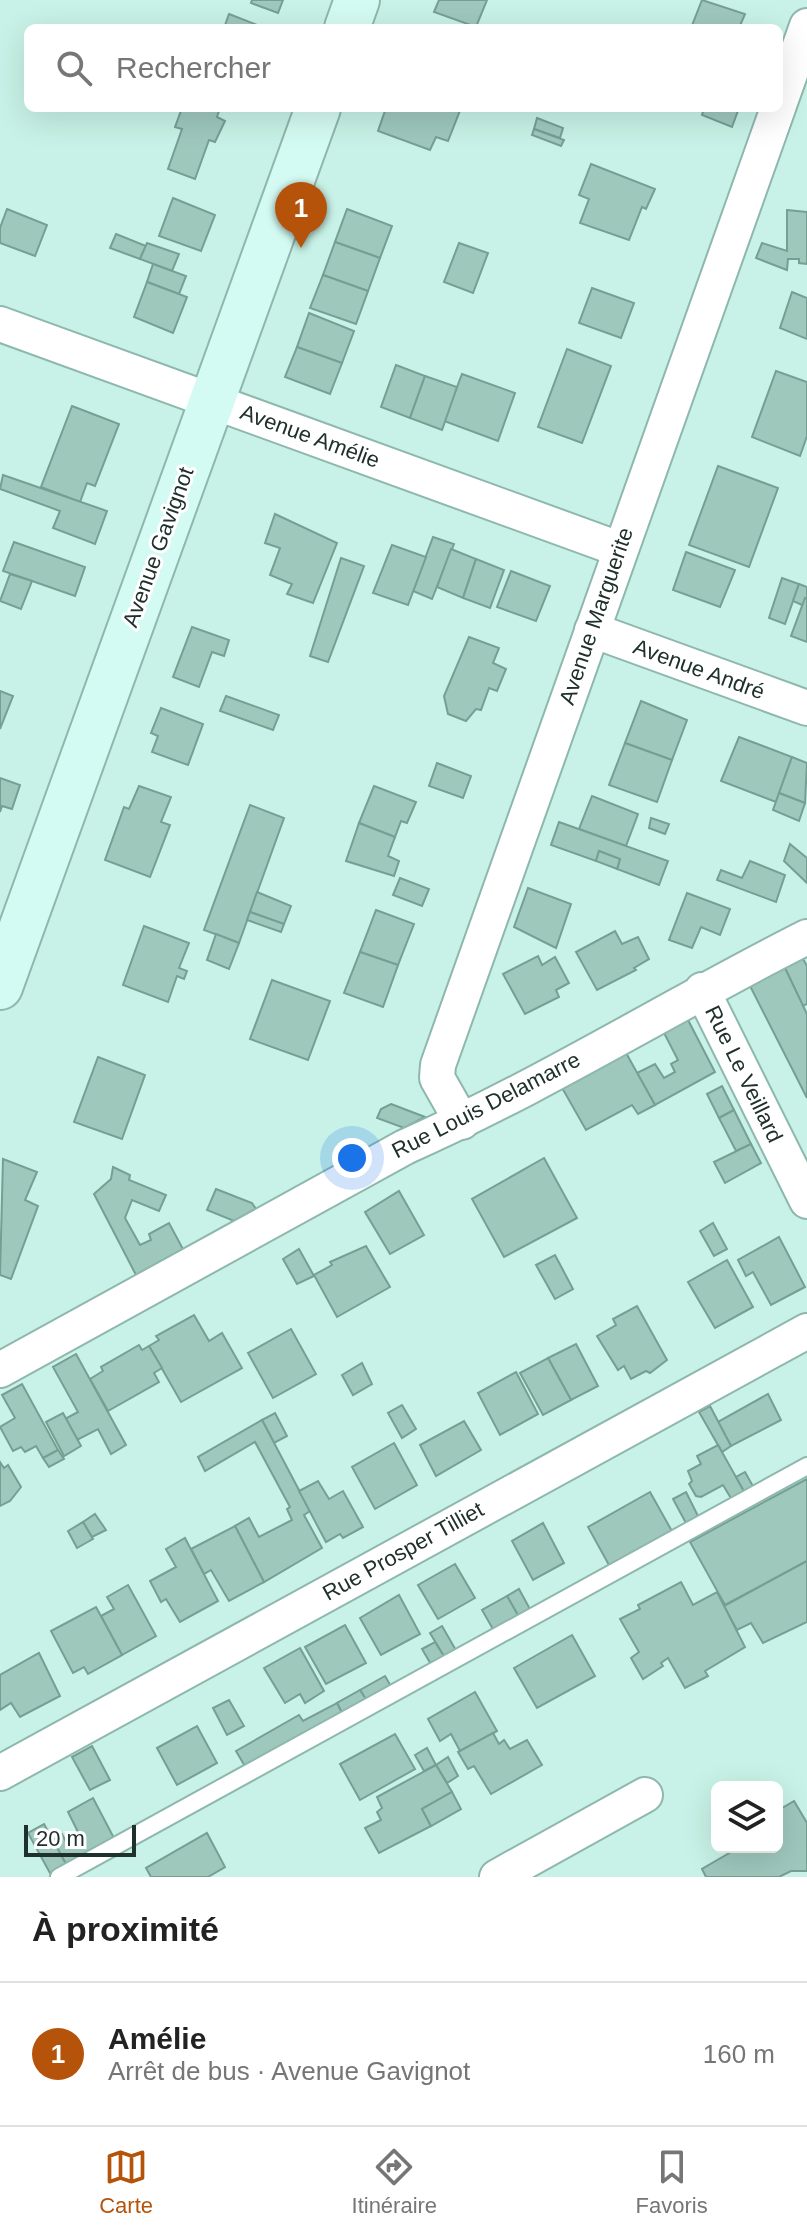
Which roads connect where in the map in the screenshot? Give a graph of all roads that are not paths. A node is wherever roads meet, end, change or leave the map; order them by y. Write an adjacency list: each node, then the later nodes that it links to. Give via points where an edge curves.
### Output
1 (357, 0): 2 (street)
2 (348, 24)
3 (807, 26): 4 (street, Avenue Marguerite)
4 (783, 92)
5 (317, 112): 8 (street, Avenue Gavignot)
6 (776, 112): 9 (street, Avenue Marguerite)
7 (0, 324): 8 (street, Avenue Amélie)
8 (210, 400): 9 (street, Avenue Amélie); 13 (street, Avenue Gavignot)
9 (619, 549): 10 (street, Avenue Marguerite)
10 (592, 630): 11 (street, Avenue André); 15 (street, Avenue Marguerite, via 438,1065 437,1078)
11 (807, 708)
12 (807, 937): 14 (street, Rue Louis Delamarre)
13 (0, 987)
14 (702, 990): 15 (street, Rue Louis Delamarre); 16 (street, Rue Le Veillard)
15 (462, 1122): 18 (street, Rue Louis Delamarre, via 405,1147)
16 (807, 1201)
17 (807, 1331): 20 (street, Rue Prosper Tilliet)
18 (0, 1370)
19 (807, 1466): 22 (lane)
20 (0, 1773)
21 (645, 1795): 23 (street)
22 (59, 1877)
23 (497, 1877)

